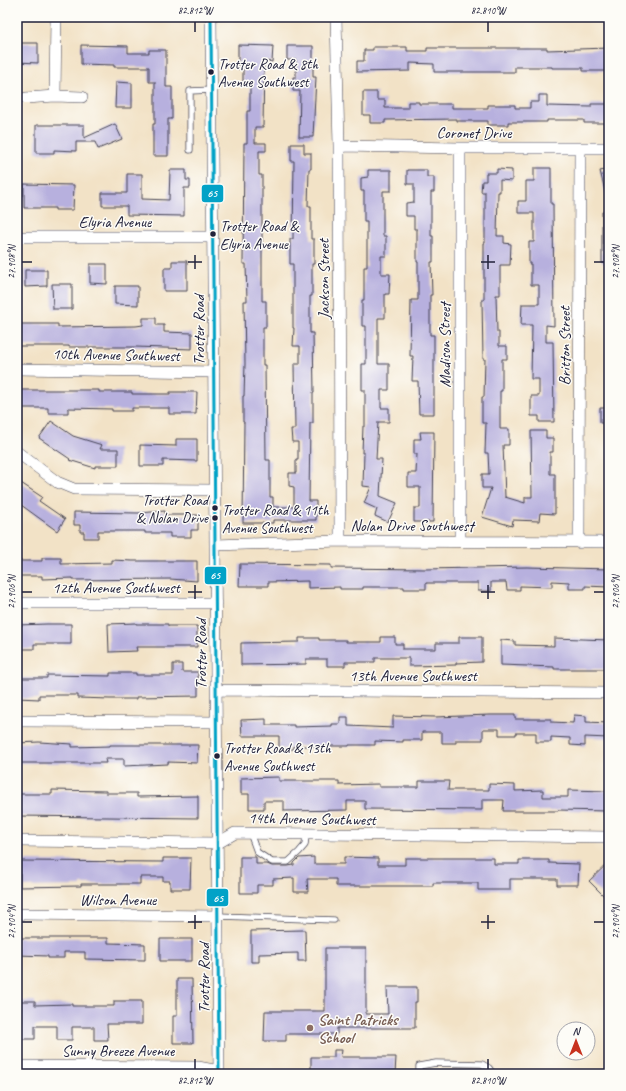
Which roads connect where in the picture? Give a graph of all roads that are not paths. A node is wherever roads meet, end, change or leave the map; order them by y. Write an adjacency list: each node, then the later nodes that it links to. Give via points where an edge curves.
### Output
1 (56, 17): 5 (street)
2 (212, 17): 4 (street, Trotter Road)
3 (336, 17): 8 (street, Jackson Street)
4 (212, 90): 12 (lane, via 190,91); 14 (street, Trotter Road)
5 (55, 96): 6 (street); 7 (street)
6 (82, 97)
7 (26, 98)
8 (339, 146): 9 (street, Coronet Drive); 19 (street, Jackson Street)
9 (460, 148): 10 (street, Coronet Drive); 20 (street, Madison Street)
10 (580, 148): 11 (street, Coronet Drive); 22 (street, Britton Street)
11 (609, 148)
12 (190, 150)
13 (17, 237): 14 (street, Elyria Avenue)
14 (213, 237): 16 (street, Trotter Road)
15 (17, 369): 16 (street, 10th Avenue Southwest)
16 (214, 372): 18 (street, Trotter Road)
17 (17, 452): 18 (street, via 57,482 74,490)
18 (215, 490): 23 (street, Trotter Road)
19 (340, 541): 20 (street, Nolan Drive Southwest); 23 (street, Nolan Drive Southwest)
20 (460, 541): 22 (street, Nolan Drive Southwest)
21 (609, 542): 22 (street, Nolan Drive Southwest)
22 (579, 543)
23 (215, 544): 25 (street, Trotter Road)
24 (17, 603): 25 (street, 12th Avenue Southwest)
25 (216, 603): 26 (street, Trotter Road)
26 (216, 690): 27 (street, 13th Avenue Southwest); 29 (street, Trotter Road)
27 (609, 693)
28 (17, 721): 29 (street)
29 (217, 722): 34 (street, Trotter Road)
30 (250, 833): 31 (street, 14th Avenue Southwest); 31 (lane, via 257,852 272,862 288,862 306,844); 34 (street, 14th Avenue Southwest, via 235,833)
31 (306, 834): 32 (street, 14th Avenue Southwest)
32 (609, 837)
33 (17, 841): 34 (street, 14th Avenue Southwest)
34 (218, 842): 36 (street, Trotter Road)
35 (17, 914): 36 (street, Wilson Avenue)
36 (218, 916): 37 (lane); 39 (street, Trotter Road)
37 (334, 920)
38 (17, 1066): 39 (street, Sunny Breeze Avenue, via 198,1067)
39 (219, 1072)
40 (419, 1074): 41 (lane, via 419,1066 444,1063 482,1064 490,1068)
41 (493, 1074)

